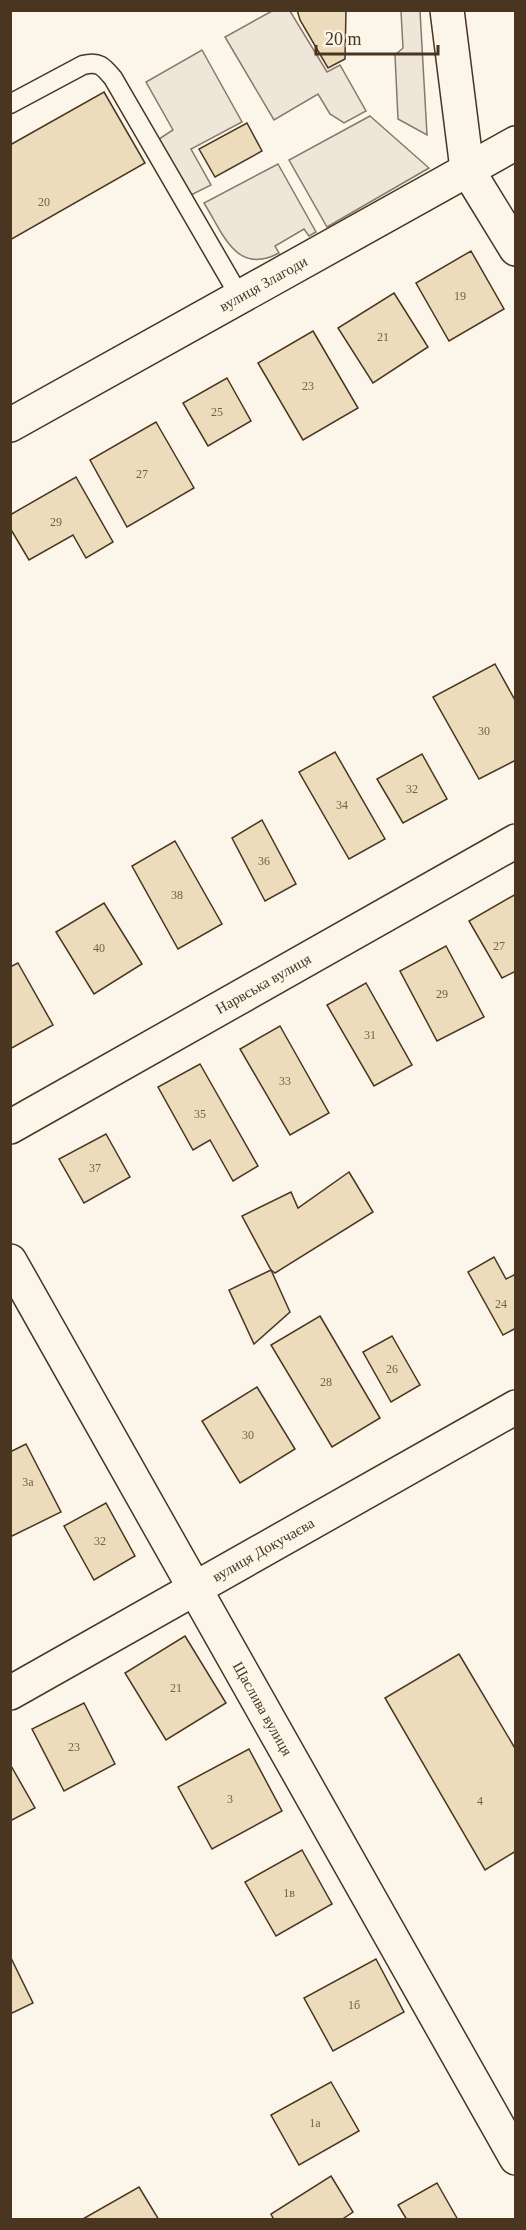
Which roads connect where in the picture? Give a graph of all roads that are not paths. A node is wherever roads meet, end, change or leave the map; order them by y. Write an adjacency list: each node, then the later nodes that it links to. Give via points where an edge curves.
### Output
1 (447, 10): 4 (street)
2 (10, 104): 6 (lane, via 83,65 103,65)
3 (516, 143): 4 (street, вулиця Злагоди)
4 (468, 169): 5 (street); 6 (street, вулиця Злагоди)
5 (516, 249)
6 (240, 297): 7 (street, вулиця Злагоди)
7 (10, 425)
8 (516, 841): 9 (street, Нарвська вулиця)
9 (10, 1127)
10 (10, 1261): 12 (street, Щаслива вулиця)
11 (516, 1407): 12 (street, вулиця Докучаєва)
12 (196, 1587): 13 (street, вулиця Докучаєва); 14 (street, Щаслива вулиця)
13 (10, 1694)
14 (516, 2158)

